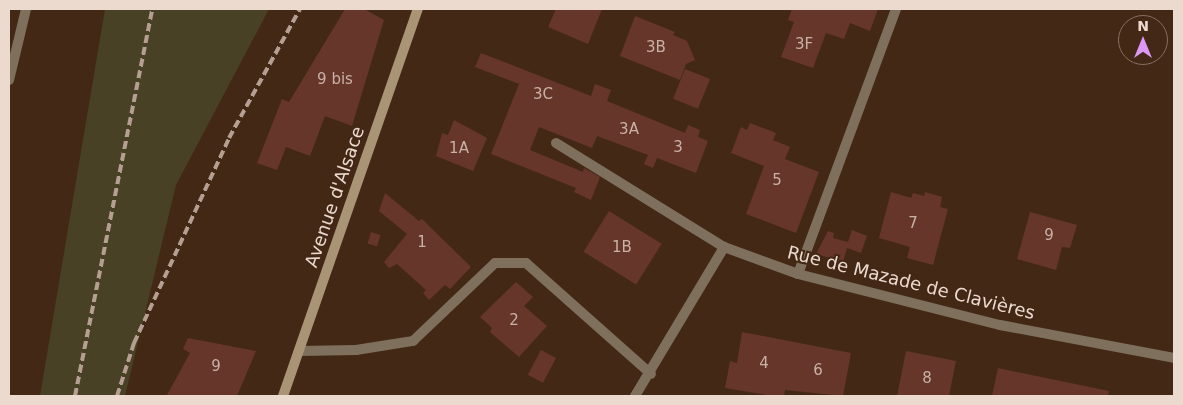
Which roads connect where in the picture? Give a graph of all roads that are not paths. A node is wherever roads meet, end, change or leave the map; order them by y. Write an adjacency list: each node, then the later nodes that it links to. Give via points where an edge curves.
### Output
1 (26, 9): 4 (street)
2 (418, 9): 8 (main road, Avenue d'Alsace)
3 (896, 9): 7 (street)
4 (9, 80)
5 (556, 143): 6 (street, Rue de Mazade de Clavières)
6 (724, 246): 7 (street, Rue de Mazade de Clavières); 10 (street)
7 (798, 274): 9 (street, Rue de Mazade de Clavières, via 1000,325)
8 (299, 351): 10 (street, via 356,350 413,340 495,263 526,263); 11 (main road, Avenue d'Alsace)
9 (1174, 358)
10 (651, 374): 12 (street)
11 (283, 396)
12 (636, 396)

